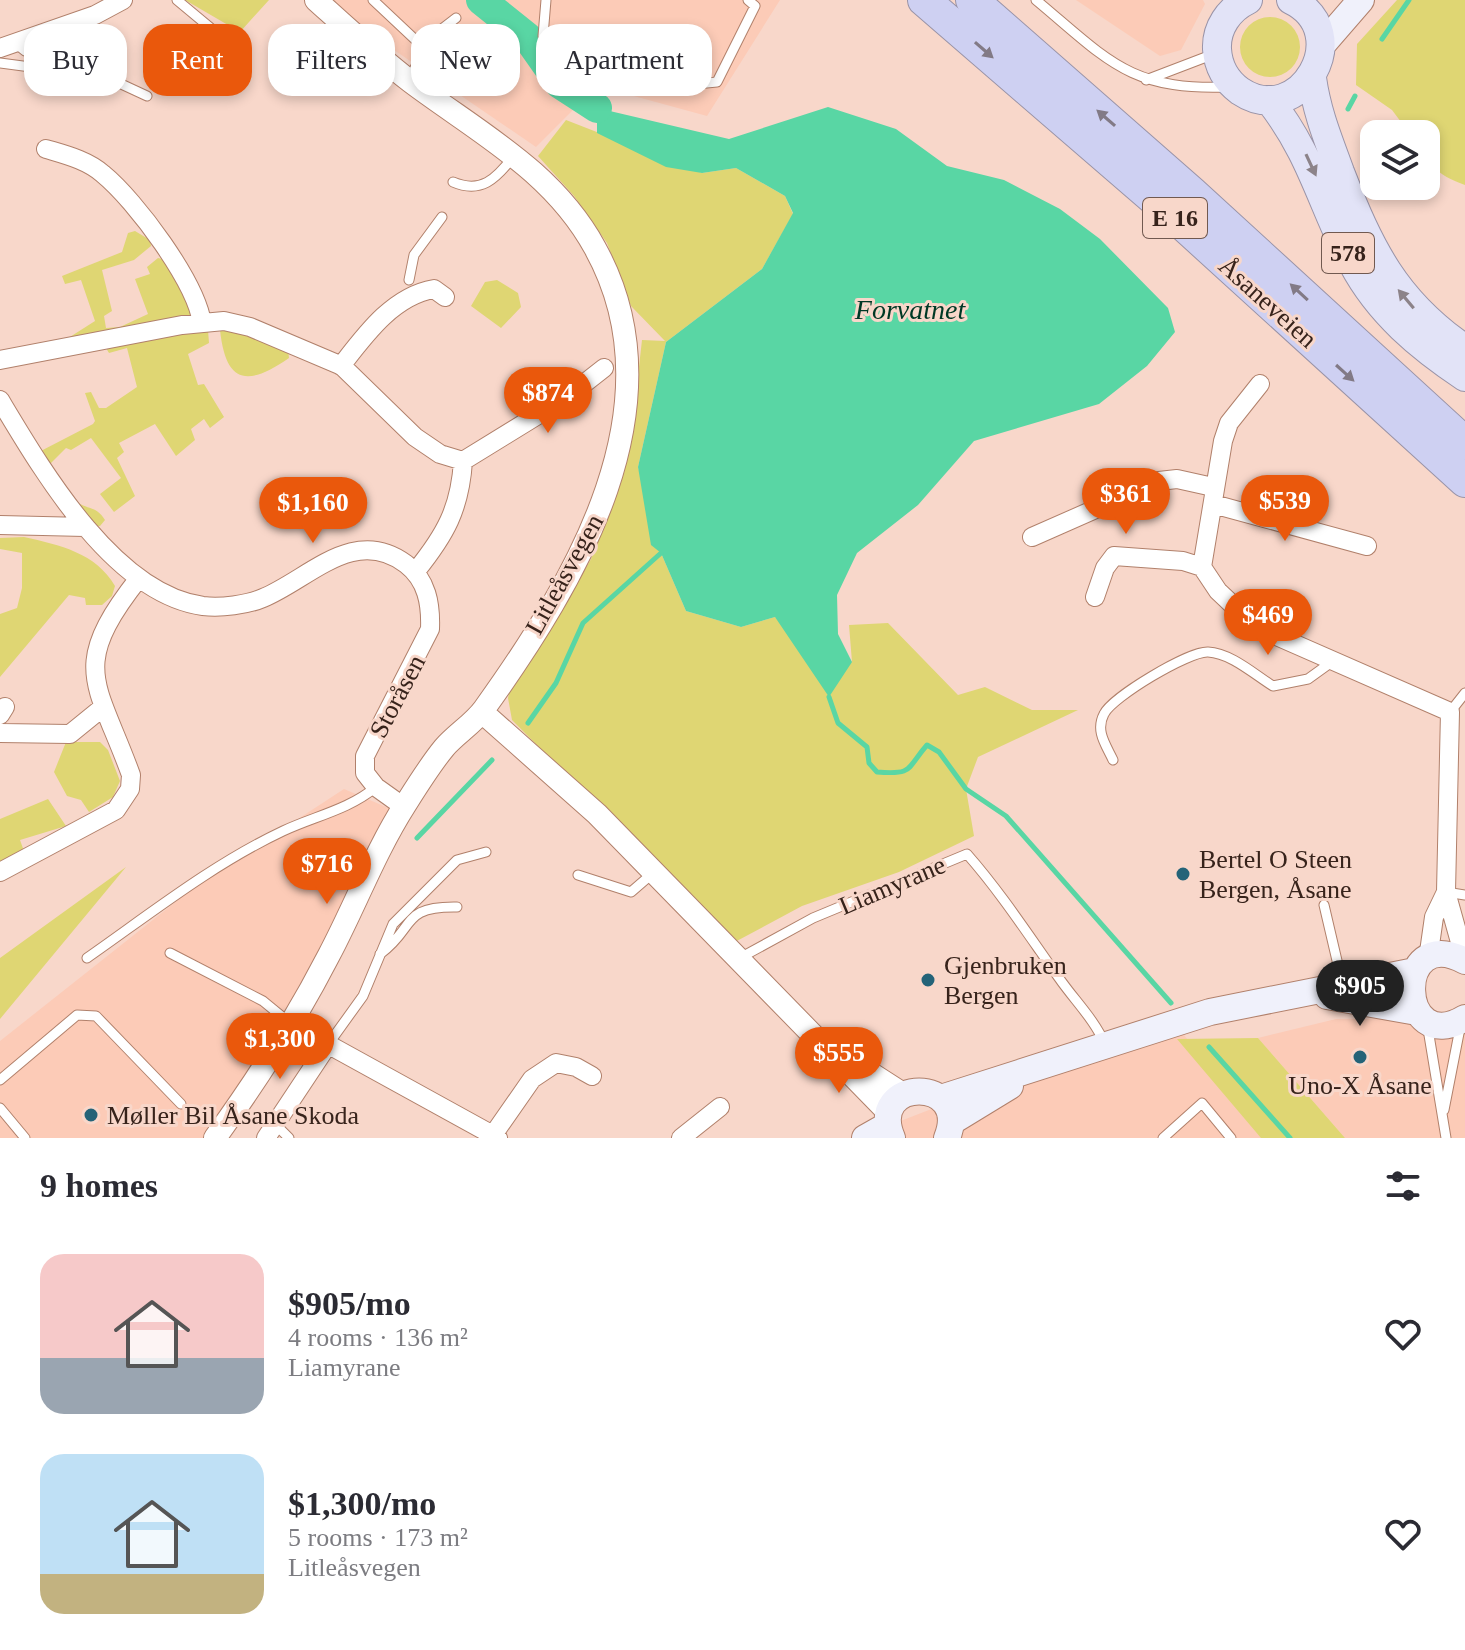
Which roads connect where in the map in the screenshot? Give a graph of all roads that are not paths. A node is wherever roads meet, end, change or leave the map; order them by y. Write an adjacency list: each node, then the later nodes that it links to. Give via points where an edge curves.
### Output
1 (123, 0): 18 (street)
2 (177, 0): 14 (lane)
3 (316, 0): 23 (street, Litleåsvegen)
4 (373, 0): 16 (lane)
5 (546, 0): 6 (lane, via 543,36 558,55 645,89 717,82 755,6)
6 (748, 0)
7 (924, 0): 44 (highway, Åsaneveien / E 16, one-way to 44, via 1175,217)
8 (972, 0): 42 (highway, Åsaneveien / E 16, one-way to 8)
9 (1036, 0): 24 (lane, via 1115,65)
10 (1361, 0): 17 (main road)
11 (1298, 1): 17 (main road, via 1314,20)
12 (1233, 6): 19 (main road, via 1220,28)
13 (456, 18): 15 (lane)
14 (206, 24)
15 (449, 24)
16 (411, 36)
17 (1322, 45): 22 (main road, 578)
18 (7, 46)
19 (1217, 52): 24 (lane); 25 (main road)
20 (0, 63): 26 (lane, via 106,77)
21 (411, 75): 23 (lane)
22 (1312, 78): 27 (main road, via 1293,94); 35 (main road, 578, one-way to 22, via 1422,316 1376,258 1325,138)
23 (409, 80): 29 (street, Litleåsvegen)
24 (1146, 80): 25 (lane, via 1195,89)
25 (1235, 87): 27 (main road)
26 (143, 94)
27 (1269, 100): 39 (main road, 578, one-way to 39, via 1301,144 1369,291 1409,337)
28 (46, 149): 34 (street, via 85,162 121,191 182,272)
29 (515, 155): 30 (lane, via 482,187); 57 (street, Litleåsvegen, via 574,214 601,259 627,349 627,392 622,438 590,536)
30 (453, 182)
31 (442, 217): 32 (lane, via 414,255)
32 (409, 280)
33 (445, 297): 37 (street, via 434,289 396,305)
34 (202, 323): 36 (street); 37 (street, via 250,327)
35 (1465, 349)
36 (0, 360)
37 (341, 366): 43 (street, via 415,437 440,454)
38 (604, 368): 43 (street)
39 (1465, 377)
40 (1260, 384): 45 (street, via 1229,423)
41 (0, 400): 47 (street)
42 (1465, 443)
43 (463, 461): 51 (street, via 455,509 443,537)
44 (1465, 481)
45 (1213, 495): 48 (street, via 1177,479 1159,481); 49 (street); 50 (street)
46 (0, 525): 47 (street)
47 (85, 527): 52 (street)
48 (1032, 537)
49 (1367, 546)
50 (1202, 567): 53 (street, via 1114,556); 54 (street, via 1218,591 1256,627)
51 (416, 571): 52 (street, via 378,551 359,550 335,557 262,599 202,606); 61 (street, Storåsen, via 431,605 430,629 365,756 365,773)
52 (139, 578): 56 (street, via 110,615 99,643 94,676)
53 (1095, 597)
54 (1335, 659): 58 (street); 60 (lane, via 1308,679 1273,686 1222,655 1205,651 1176,664 1115,700 1103,715 1100,732)
55 (1465, 693): 58 (lane)
56 (102, 708): 59 (street, via 70,734); 64 (street, via 131,775 125,798 116,810)
57 (482, 712): 62 (street, Litleåsvegen, via 444,747); 65 (street, via 597,814)
58 (1450, 712): 67 (street)
59 (0, 733)
60 (1113, 760)
61 (376, 787): 62 (street); 73 (lane, via 359,801 283,831 200,878)
62 (404, 807): 80 (street, Litleåsvegen)
63 (486, 852): 72 (lane, via 457,860 441,873 393,924)
64 (0, 872)
65 (653, 873): 66 (lane, via 631,892); 74 (street)
66 (578, 875)
67 (1446, 892): 68 (lane); 75 (street); 76 (street)
68 (1465, 895)
69 (1324, 905): 77 (lane)
70 (457, 907): 72 (lane, via 420,910)
71 (170, 953): 80 (lane, via 263,1001)
72 (380, 954): 82 (lane, via 363,996)
73 (87, 958)
74 (736, 960): 81 (lane, Liamyrane, via 813,918 967,854 1007,900); 89 (street, via 821,1044 873,1072)
75 (1465, 961): 76 (main road, via 1447,955)
76 (1422, 965): 77 (main road); 78 (main road, via 1410,991)
77 (1343, 992): 78 (main road); 81 (main road, via 1253,1002)
78 (1422, 1016): 79 (main road, via 1444,1024); 88 (lane)
79 (1463, 1019): 88 (lane, via 1448,1072)
80 (291, 1024): 82 (street); 95 (street, Litleåsvegen)
81 (1105, 1044): 90 (main road, via 1037,1069)
82 (327, 1046): 92 (street); 93 (street)
83 (592, 1076): 93 (street, via 556,1063 532,1079)
84 (0, 1080): 85 (lane, via 77,1015 96,1016)
85 (181, 1104)
86 (720, 1107): 96 (street)
87 (0, 1108): 94 (lane)
88 (1443, 1118): 100 (lane)
89 (887, 1122): 90 (main road, via 923,1090)
90 (947, 1127)
91 (1175, 1127): 97 (lane); 98 (lane); 99 (lane, via 1202,1103)
92 (277, 1134)
93 (496, 1137)
94 (25, 1138)
95 (215, 1138)
96 (681, 1138)
97 (1163, 1138)
98 (1183, 1138)
99 (1231, 1138)
100 (1446, 1138)

